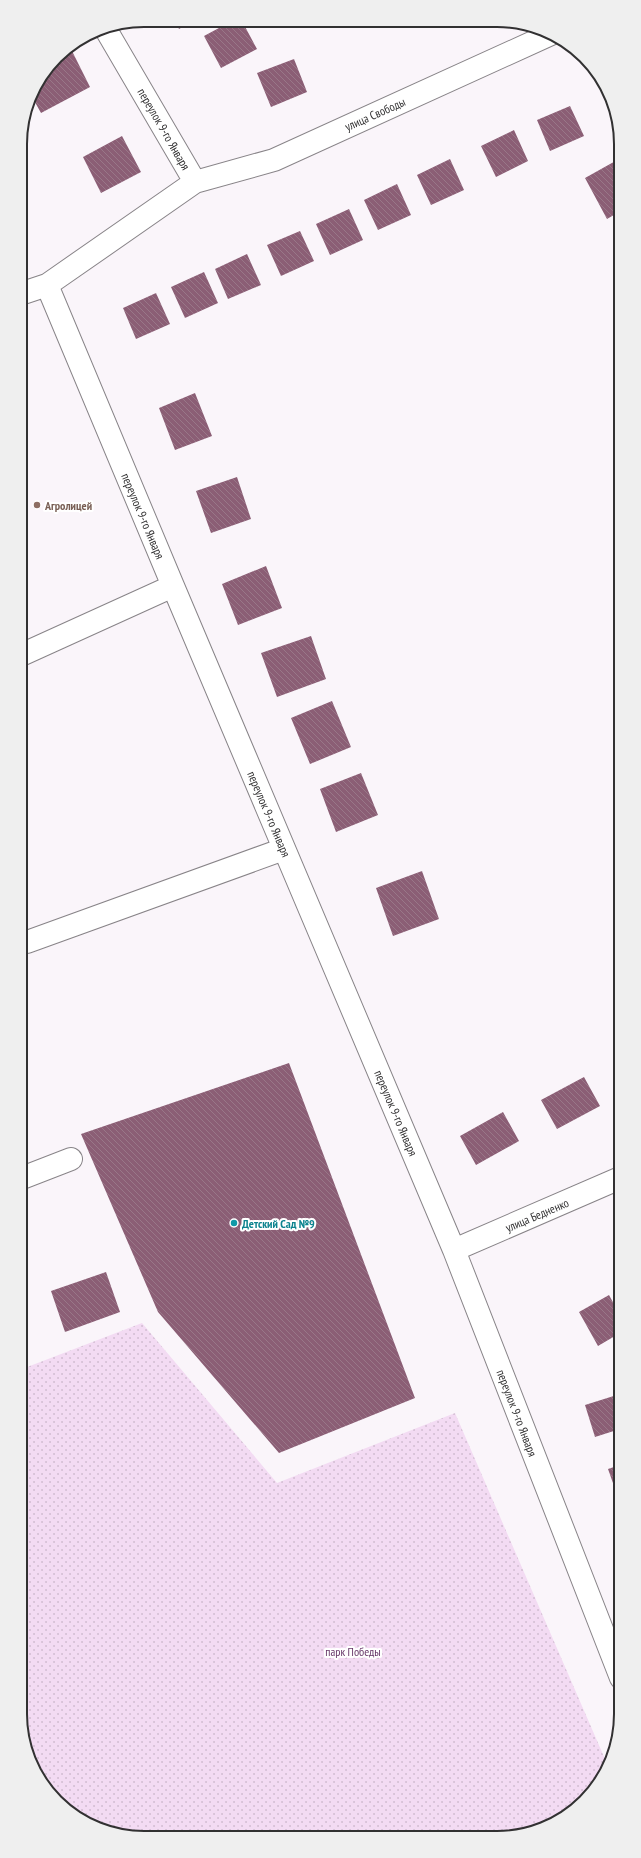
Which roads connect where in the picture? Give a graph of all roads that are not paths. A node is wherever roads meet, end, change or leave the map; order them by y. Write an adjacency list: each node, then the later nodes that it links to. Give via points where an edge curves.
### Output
1 (108, 33): 3 (street, переулок 9-го Января)
2 (544, 37): 3 (street, улица Свободы, via 274,160)
3 (195, 182): 4 (street, переулок 9-го Января)
4 (47, 285): 5 (street); 6 (street, переулок 9-го Января)
5 (27, 292)
6 (173, 586): 7 (street); 8 (street, переулок 9-го Января)
7 (27, 652)
8 (284, 848): 9 (street); 13 (street, переулок 9-го Января)
9 (27, 942)
10 (71, 1159): 11 (street)
11 (27, 1176)
12 (614, 1181): 13 (street, улица Бедненко)
13 (454, 1250): 14 (street, переулок 9-го Января)
14 (614, 1660)

